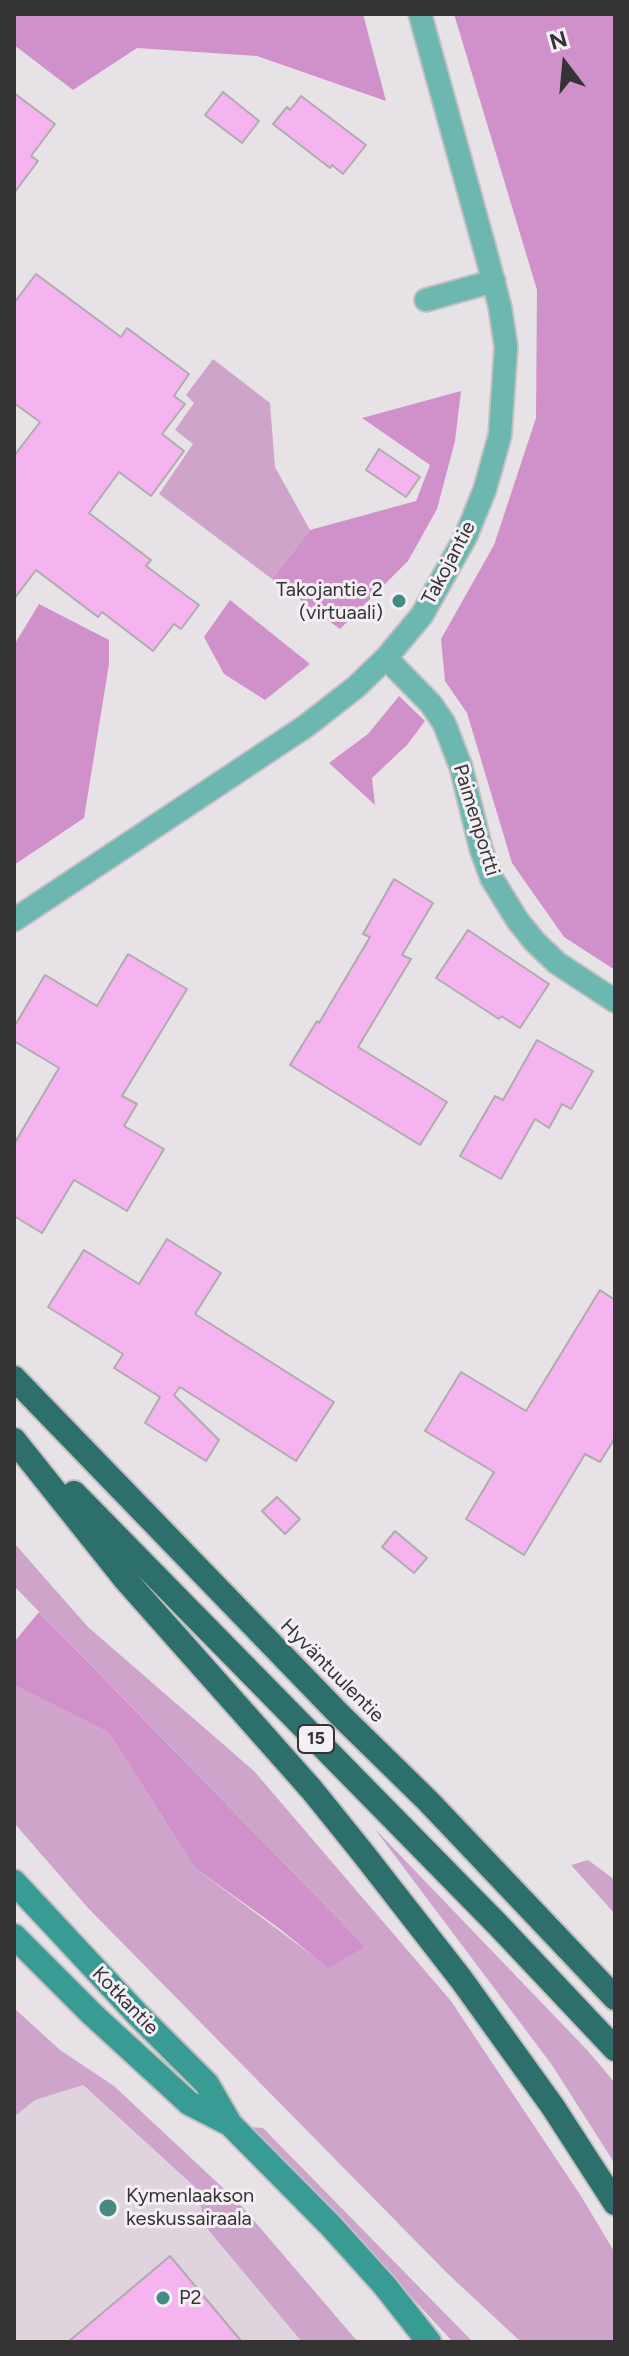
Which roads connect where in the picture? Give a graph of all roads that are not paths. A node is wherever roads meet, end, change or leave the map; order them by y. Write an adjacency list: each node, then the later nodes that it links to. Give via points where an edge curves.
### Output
1 (420, 14): 2 (street, Takojantie)
2 (494, 281): 3 (street); 4 (street, Takojantie, via 506,347 497,448 466,536 422,615)
3 (426, 300)
4 (386, 658): 5 (street, Takojantie, via 306,726); 6 (street, Paimenportti, via 444,723 492,879 518,921 557,963)
5 (14, 920)
6 (615, 1001)
7 (14, 1378): 12 (highway, Hyväntuulentie / 15)
8 (14, 1431): 15 (highway, 15)
9 (14, 1440): 17 (highway, via 125,1579 362,1852 461,1979)
10 (14, 1882): 16 (street, Kotkantie, via 207,2084)
11 (14, 1936): 16 (street, Kotkantie, via 189,2103)
12 (584, 1963): 13 (highway); 14 (highway, Hyväntuulentie / 15)
13 (615, 1990)
14 (615, 1998)
15 (615, 2049)
16 (230, 2124): 18 (street, Kotkantie, via 331,2226)
17 (615, 2203)
18 (429, 2342)

